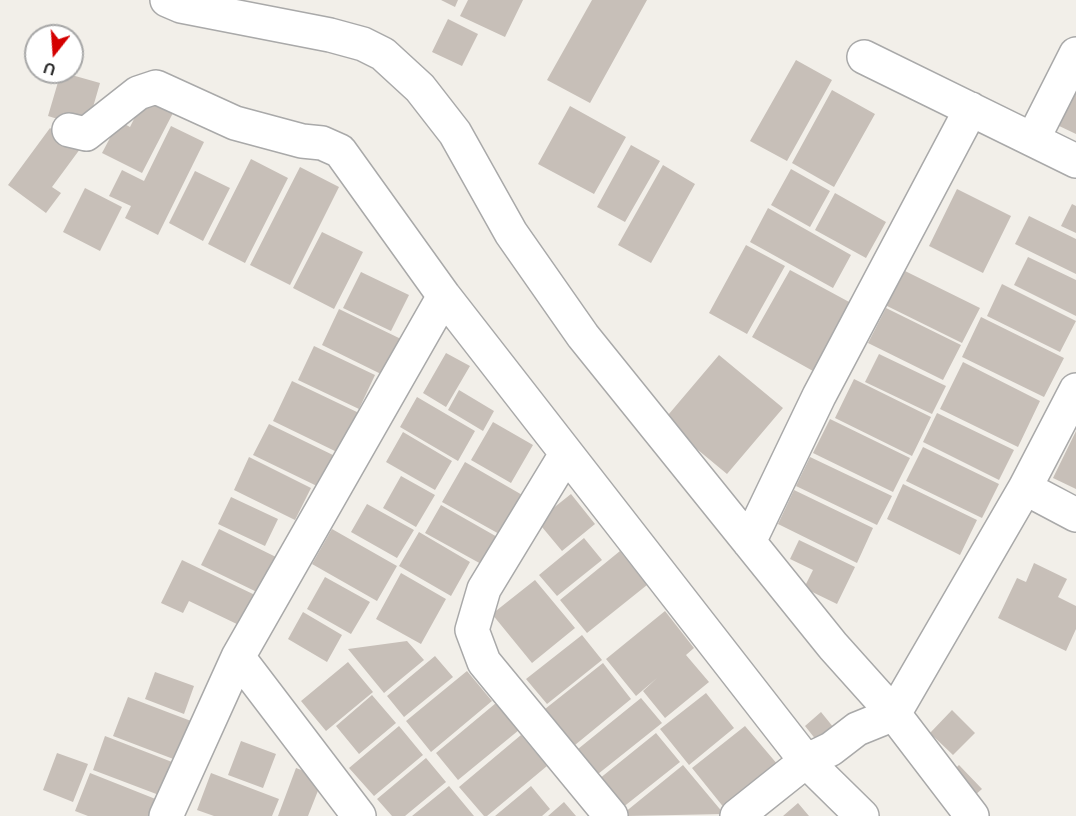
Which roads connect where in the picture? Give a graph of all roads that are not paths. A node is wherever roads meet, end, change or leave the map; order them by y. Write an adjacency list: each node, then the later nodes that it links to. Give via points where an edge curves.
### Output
1 (167, 0): 13 (street, via 363,44 383,54 420,88 455,134 511,233 583,336)
2 (1076, 54): 6 (street)
3 (864, 57): 4 (street)
4 (971, 109): 6 (street); 13 (street, via 819,396)
5 (69, 130): 8 (street, via 86,134 138,93 156,87 235,123 322,143 340,151)
6 (1033, 140): 7 (street)
7 (1076, 161)
8 (444, 296): 10 (street); 14 (street)
9 (1076, 390): 11 (street)
10 (566, 454): 16 (street); 19 (street, via 484,589 472,630 484,662)
11 (1025, 488): 12 (street); 15 (street)
12 (1076, 515)
13 (749, 542): 15 (street)
14 (238, 657): 17 (street); 18 (street)
15 (894, 714): 16 (street, via 857,729); 22 (street)
16 (819, 755): 20 (street); 21 (street)
17 (166, 816)
18 (359, 816)
19 (611, 816)
20 (737, 816)
21 (861, 816)
22 (972, 816)

